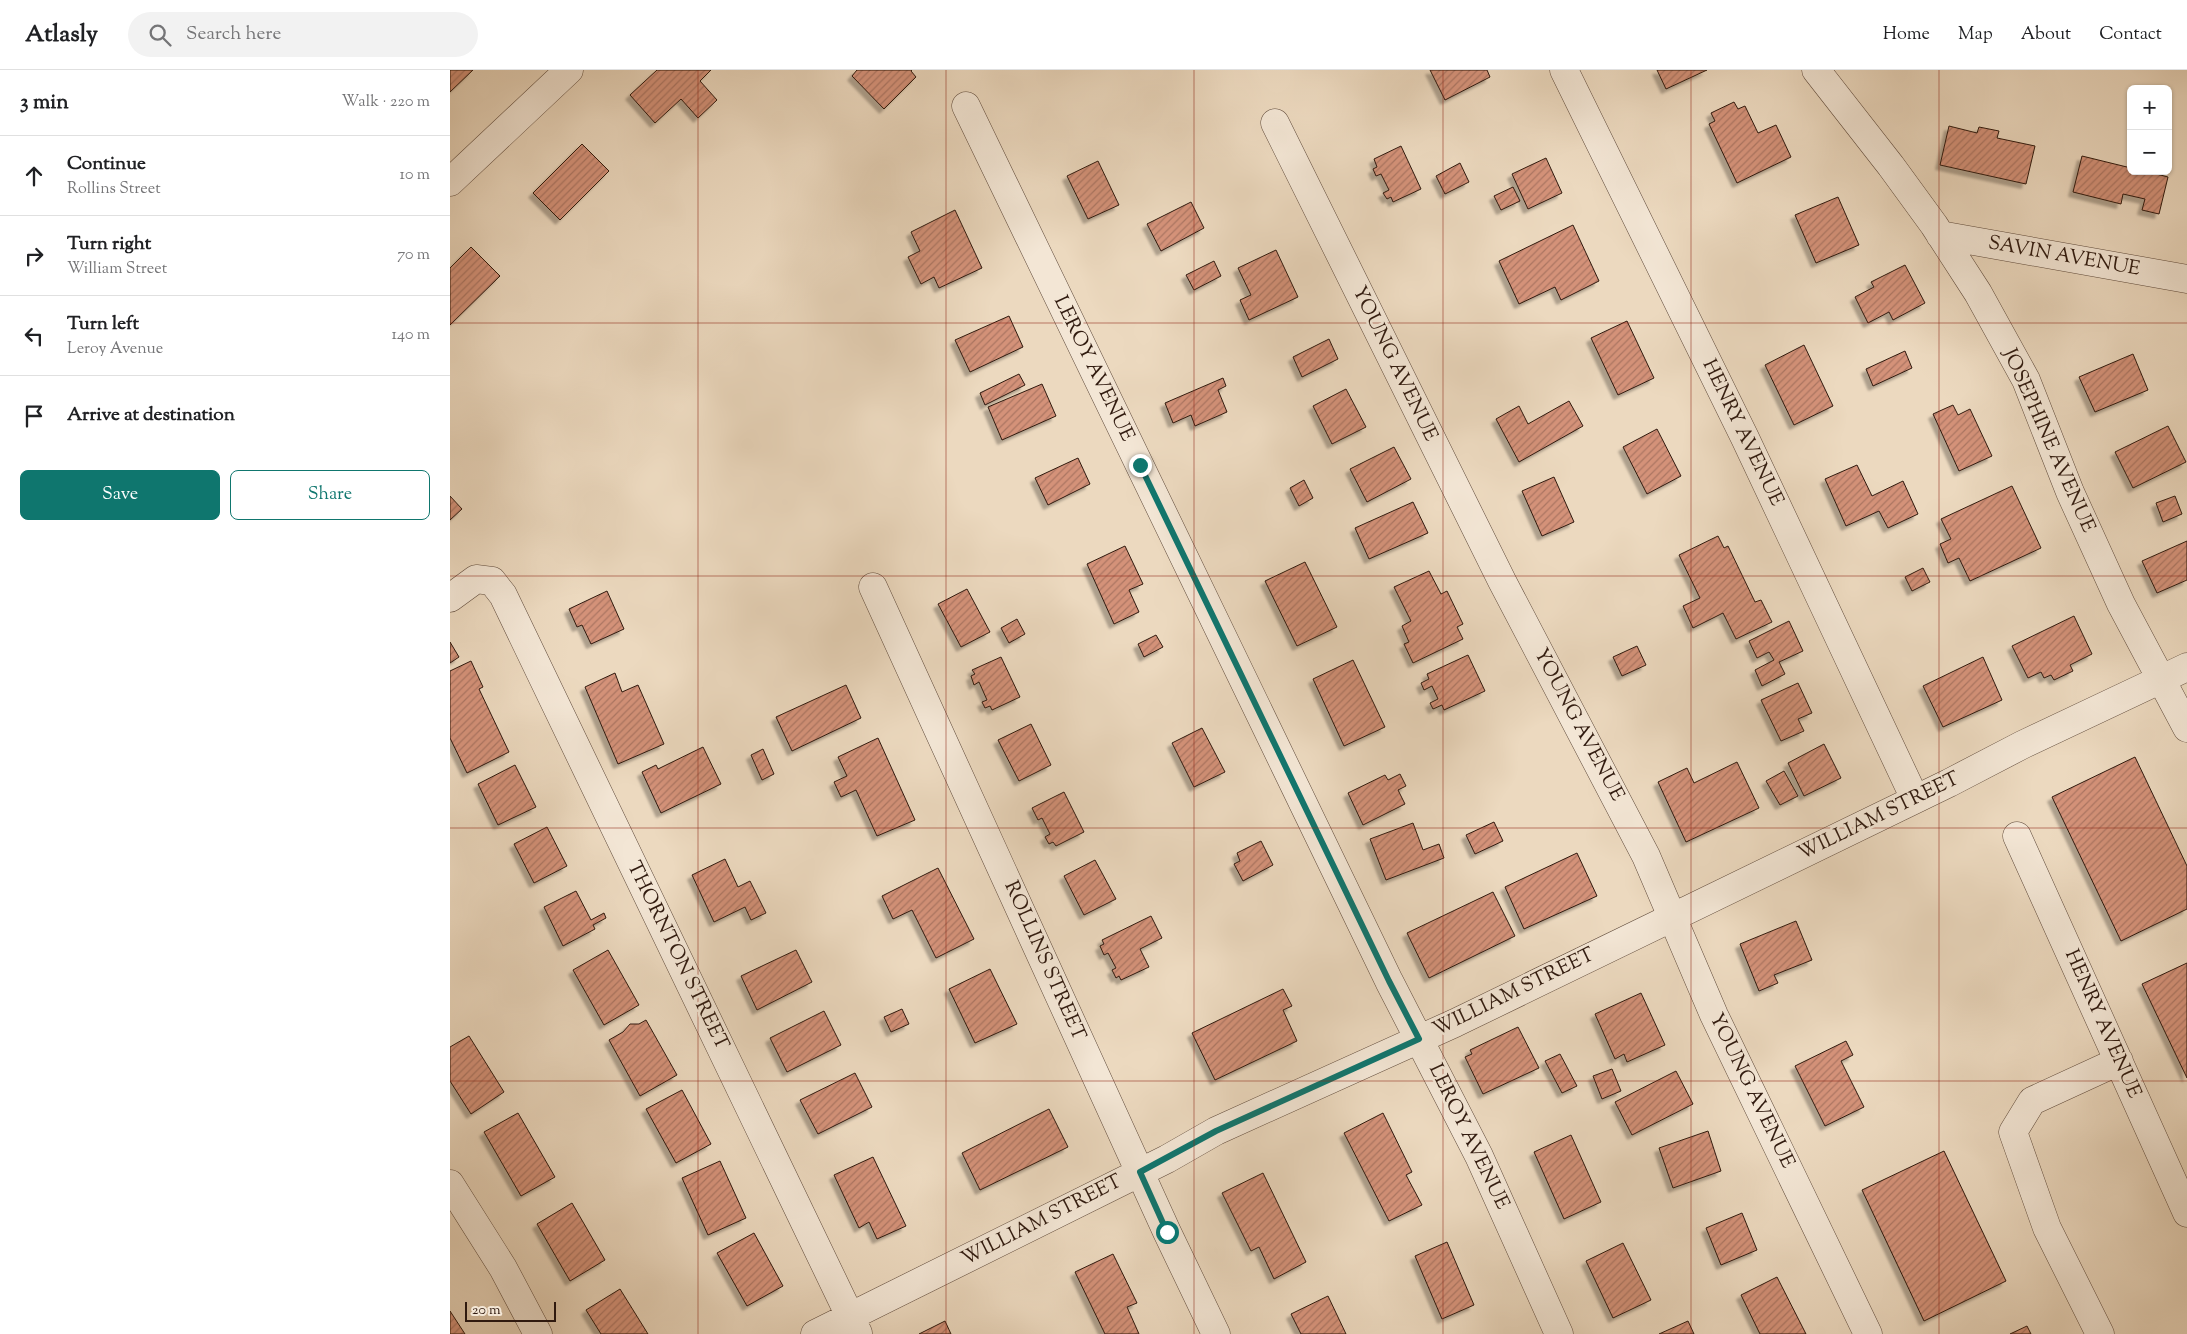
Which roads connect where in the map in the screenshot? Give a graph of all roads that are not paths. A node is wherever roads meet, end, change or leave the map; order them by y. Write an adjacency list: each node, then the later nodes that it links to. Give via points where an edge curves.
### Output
1 (569, 70): 6 (street)
2 (1564, 70): 14 (street, HENRY AVENUE, via 1745,438)
3 (1816, 70): 7 (street, JOSEPHINE AVENUE)
4 (966, 106): 17 (street, LEROY AVENUE)
5 (1275, 123): 16 (street, YOUNG AVENUE, via 1502,581 1646,856)
6 (450, 182)
7 (1940, 235): 8 (street, SAVIN AVENUE); 12 (street, JOSEPHINE AVENUE, via 1978,293 2026,380 2070,492 2130,622)
8 (2187, 279)
9 (873, 587): 19 (street, ROLLINS STREET)
10 (450, 598): 22 (street, THORNTON STREET, via 476,579 492,581 503,595)
11 (2187, 667): 12 (street, WILLIAM STREET)
12 (2161, 679): 13 (street, JOSEPHINE AVENUE); 14 (street, WILLIAM STREET)
13 (2187, 728)
14 (1915, 799): 16 (street, WILLIAM STREET)
15 (2017, 836): 18 (street, HENRY AVENUE)
16 (1672, 917): 17 (street, WILLIAM STREET); 27 (street, YOUNG AVENUE, via 1714,1014)
17 (1419, 1039): 19 (street, WILLIAM STREET, via 1216,1131); 26 (street, LEROY AVENUE, via 1479,1156)
18 (2119, 1061): 21 (street, HENRY AVENUE); 28 (street, via 2032,1101 2013,1132 2047,1228)
19 (1140, 1172): 22 (street, WILLIAM STREET); 25 (street, ROLLINS STREET)
20 (450, 1184): 23 (street, via 503,1268)
21 (2187, 1213)
22 (854, 1325): 24 (street, WILLIAM STREET)
23 (538, 1334)
24 (815, 1334)
25 (1216, 1334)
26 (1559, 1334)
27 (1868, 1334)
28 (2100, 1334)

